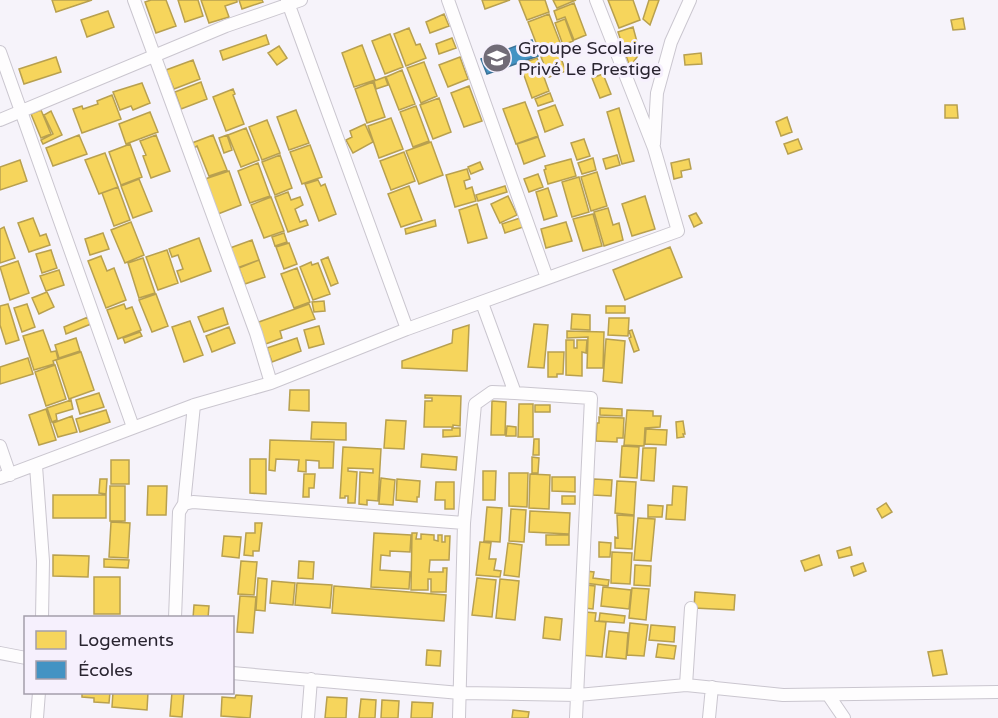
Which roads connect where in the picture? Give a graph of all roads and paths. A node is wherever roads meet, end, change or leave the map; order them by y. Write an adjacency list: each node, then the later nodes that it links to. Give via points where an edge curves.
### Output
1 (134, 0): 7 (street)
2 (448, 0): 11 (street)
3 (596, 0): 10 (street)
4 (690, 0): 10 (street, via 671,42 657,93)
5 (292, 1): 7 (street); 13 (street)
6 (0, 52): 8 (street)
7 (153, 56): 8 (street); 14 (street)
8 (22, 111): 9 (street); 17 (street)
9 (0, 120)
10 (654, 148): 11 (street, via 678,231)
11 (547, 279): 12 (street)
12 (482, 303): 13 (street); 15 (street)
13 (407, 328): 14 (street)
14 (272, 383): 16 (street)
15 (515, 393): 22 (street, via 492,392 475,404); 35 (street, via 591,398)
16 (194, 405): 17 (street); 21 (street)
17 (133, 427): 19 (street)
18 (0, 446): 20 (street)
19 (36, 466): 20 (street); 24 (street, via 44,561)
20 (5, 477)
21 (184, 504): 22 (street); 25 (street, via 179,512)
22 (464, 523): 33 (street)
23 (691, 608): 30 (street)
24 (42, 616)
25 (175, 616)
26 (0, 653): 27 (street)
27 (24, 658)
28 (234, 673): 29 (street)
29 (311, 679): 33 (street); 38 (street)
30 (686, 685): 31 (street); 35 (street)
31 (712, 687): 36 (street); 41 (street)
32 (998, 692): 36 (street)
33 (460, 693): 35 (street); 39 (street)
34 (39, 694): 37 (street)
35 (578, 695): 40 (street)
36 (829, 696): 42 (street)
37 (37, 718)
38 (308, 718)
39 (459, 718)
40 (576, 718)
41 (709, 718)
42 (844, 718)

